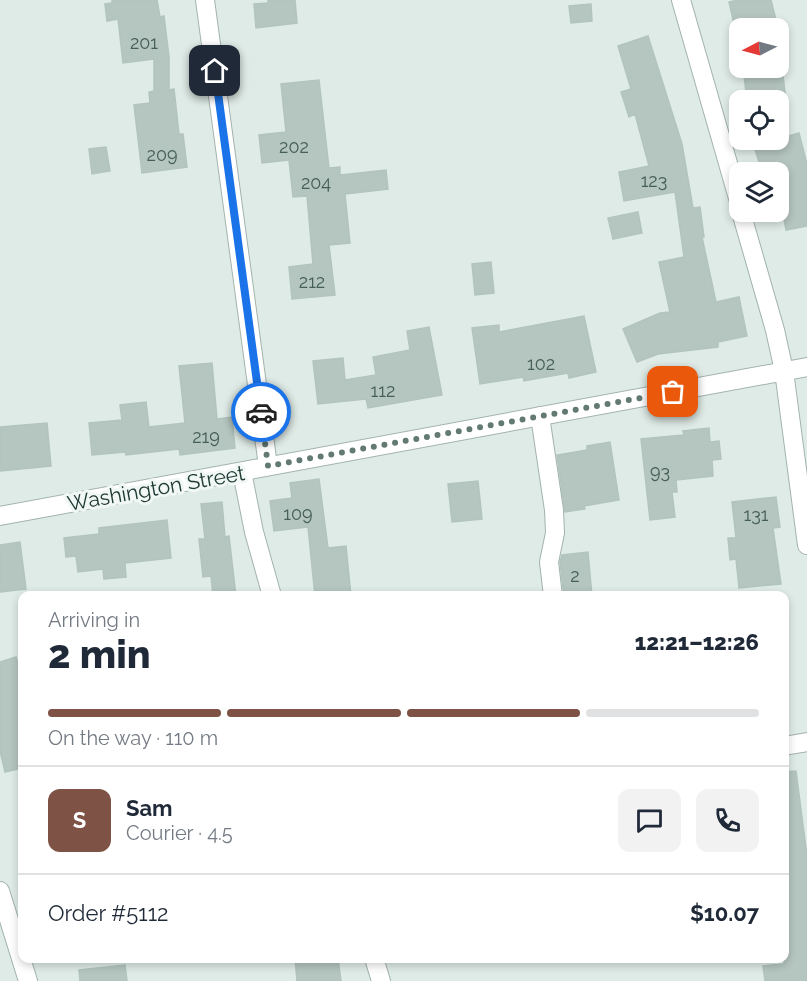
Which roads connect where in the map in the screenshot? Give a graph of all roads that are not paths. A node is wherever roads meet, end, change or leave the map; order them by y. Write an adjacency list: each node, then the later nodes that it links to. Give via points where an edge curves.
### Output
1 (205, 0): 8 (street)
2 (681, 0): 3 (street)
3 (729, 167)
4 (744, 222): 6 (street)
5 (807, 367): 6 (street, Washington Street)
6 (784, 371): 7 (street, Washington Street); 11 (street)
7 (540, 416): 8 (street, Washington Street); 13 (street, via 554,510 555,533 549,562)
8 (268, 466): 9 (street, Washington Street)
9 (243, 472): 10 (street, Washington Street); 12 (street)
10 (0, 516)
11 (807, 545)
12 (271, 591)
13 (552, 591)
14 (807, 742): 15 (street)
15 (789, 745)
16 (0, 891): 17 (street)
17 (18, 949)
18 (22, 963): 20 (street)
19 (376, 963): 21 (street)
20 (28, 981)
21 (381, 981)

